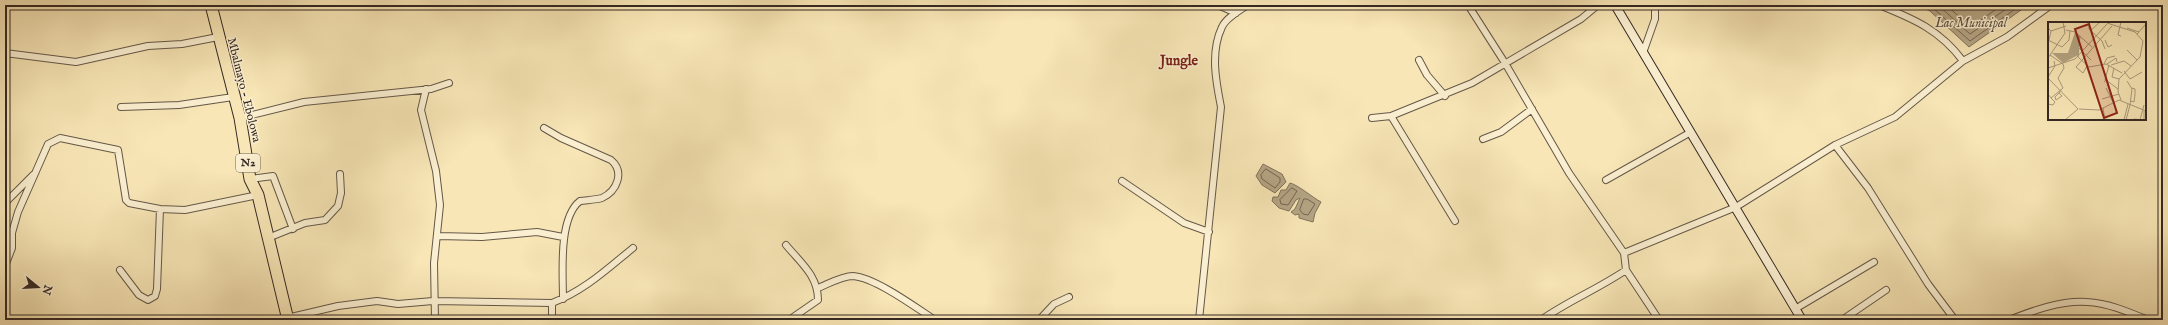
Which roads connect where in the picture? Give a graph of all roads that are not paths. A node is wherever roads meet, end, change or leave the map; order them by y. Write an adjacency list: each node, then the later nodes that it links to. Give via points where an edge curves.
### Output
1 (211, 5): 11 (highway, Mbalmayo - Ebolowa / N2)
2 (1218, 5): 10 (street)
3 (1248, 5): 10 (street)
4 (1468, 5): 16 (street)
5 (1598, 5): 16 (street, via 1581,19)
6 (1615, 5): 13 (street)
7 (1655, 5): 13 (street, via 1655,19)
8 (1879, 5): 15 (street, via 1931,28 1952,46)
9 (2051, 5): 15 (street, via 2007,36)
10 (1236, 13): 41 (street, via 1222,26 1218,42 1214,74 1221,107)
11 (218, 36): 12 (street, via 182,44 148,46 76,62); 20 (highway, Mbalmayo - Ebolowa / N2)
12 (5, 53)
13 (1643, 53): 27 (street)
14 (1419, 60): 19 (street, via 1427,75)
15 (1964, 61): 29 (street, via 1895,117)
16 (1505, 63): 19 (street); 22 (street)
17 (449, 83): 18 (street)
18 (426, 89): 24 (street, via 304,102); 42 (street, via 421,110 436,171 440,205)
19 (1445, 96): 23 (street)
20 (234, 97): 21 (street, via 178,105); 24 (highway, Mbalmayo - Ebolowa / N2)
21 (121, 107)
22 (1532, 109): 28 (street, via 1501,132); 47 (street, via 1569,173)
23 (1392, 116): 25 (street); 39 (street)
24 (240, 118): 32 (highway, Mbalmayo - Ebolowa / N2)
25 (1372, 118)
26 (544, 128): 43 (street, via 611,160 619,172 618,183 610,192 601,198 576,204)
27 (1691, 132): 33 (street); 37 (street)
28 (1483, 139)
29 (1835, 145): 37 (street); 70 (street, via 1868,188 1928,284)
30 (37, 172): 36 (street); 38 (street, via 48,144 53,140 60,138 114,148 120,154 126,200 129,203); 49 (street, via 18,212 12,233 12,248)
31 (340, 174): 40 (street, via 341,193 338,206 325,220)
32 (250, 179): 35 (highway, Mbalmayo - Ebolowa / N2); 40 (street, via 273,176)
33 (1606, 180)
34 (1122, 181): 41 (street, via 1184,222)
35 (258, 195): 38 (street, via 194,209); 44 (highway, Mbalmayo - Ebolowa / N2)
36 (6, 201)
37 (1736, 207): 47 (street); 58 (street)
38 (160, 209): 50 (street, via 155,296 148,300 139,295)
39 (1455, 221)
40 (293, 228): 44 (street)
41 (1208, 232): 65 (street)
42 (438, 236): 43 (street, via 482,237 537,232); 56 (street)
43 (563, 237): 55 (street)
44 (268, 238): 59 (highway, Mbalmayo - Ebolowa / N2)
45 (786, 245): 52 (street, via 812,276)
46 (633, 248): 55 (street, via 592,282)
47 (1624, 253): 51 (street)
48 (1874, 262): 58 (street)
49 (5, 266)
50 (120, 270)
51 (1626, 270): 66 (street); 67 (street)
52 (818, 288): 62 (street, via 818,300); 63 (street, via 853,276 878,284)
53 (1886, 290): 69 (street)
54 (1069, 297): 64 (street, via 1054,304)
55 (563, 299): 57 (street)
56 (433, 301): 57 (street); 59 (street, via 398,304 371,301 338,306); 60 (street)
57 (552, 303): 61 (street)
58 (1795, 309): 68 (street)
59 (287, 319)
60 (435, 320)
61 (552, 320)
62 (788, 320)
63 (935, 320)
64 (1039, 320)
65 (1199, 320)
66 (1540, 320)
67 (1658, 320)
68 (1802, 320)
69 (1842, 320)
70 (1955, 320)
71 (2012, 320): 72 (street, via 2058,304 2086,302 2118,308)
72 (2148, 320)

